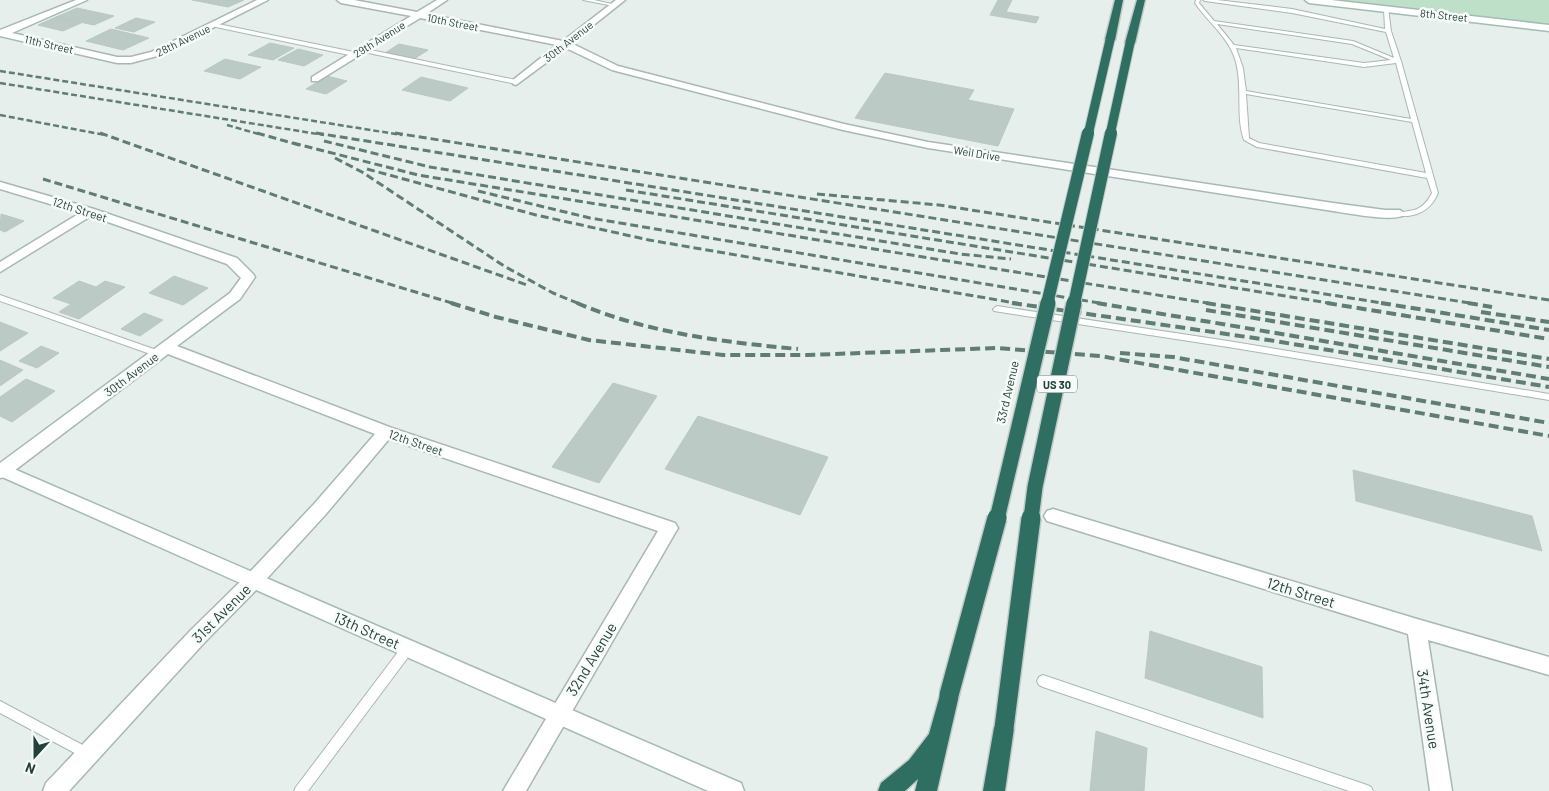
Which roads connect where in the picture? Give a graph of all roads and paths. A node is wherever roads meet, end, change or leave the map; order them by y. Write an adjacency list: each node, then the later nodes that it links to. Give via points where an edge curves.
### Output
1 (83, 0): 18 (street)
2 (264, 0): 15 (street, 28th Avenue)
3 (341, 0): 13 (street, 10th Street)
4 (443, 0): 13 (street, 29th Avenue)
5 (585, 0): 11 (lane)
6 (1119, 0): 49 (highway, 33rd Avenue / US 30, bridge, via 988,556)
7 (1141, 0): 57 (highway, US 30, bridge, via 1036,487)
8 (1198, 0): 14 (lane)
9 (1206, 0): 17 (lane, via 1292,11)
10 (1308, 0): 12 (street, 8th Street)
11 (617, 3): 19 (street, 30th Avenue)
12 (1386, 9): 16 (street, 8th Street); 17 (lane)
13 (418, 15): 19 (street, 10th Street); 21 (street, 29th Avenue)
14 (1212, 22): 20 (lane); 23 (lane, via 1353,43)
15 (213, 25): 21 (lane); 22 (street, 28th Avenue, via 154,54 131,60)
16 (1549, 28)
17 (1388, 30): 23 (lane)
18 (1, 34): 22 (street, 11th Street)
19 (565, 44): 25 (street, 30th Avenue); 31 (street, Weil Drive, via 624,71 928,145 1333,207)
20 (1232, 46): 23 (lane, via 1364,65); 26 (lane, via 1239,62)
21 (358, 52): 24 (street, 29th Avenue); 25 (lane)
22 (98, 56)
23 (1398, 61): 27 (lane)
24 (315, 79)
25 (516, 82)
26 (1242, 92): 27 (lane); 28 (lane, via 1246,139 1257,145)
27 (1415, 121): 28 (lane)
28 (1430, 176): 31 (lane, via 1435,193 1430,205 1413,214)
29 (0, 185): 30 (street, 12th Street)
30 (90, 212): 32 (street); 33 (street, 12th Street, via 232,260)
31 (1400, 214)
32 (0, 268)
33 (241, 270): 36 (street, 30th Avenue, via 248,277 235,296)
34 (0, 298): 36 (lane)
35 (997, 309): 37 (lane)
36 (163, 351): 38 (street, 12th Street); 39 (street, 30th Avenue)
37 (1549, 398)
38 (386, 432): 41 (street, 12th Street); 42 (street, 31st Avenue)
39 (1, 470): 42 (street, 13th Street)
40 (1053, 516): 43 (street, 12th Street)
41 (669, 528): 48 (street, 32nd Avenue)
42 (254, 580): 44 (street, 13th Street); 50 (street, 31st Avenue)
43 (1417, 628): 45 (street, 12th Street); 59 (street, 34th Avenue)
44 (408, 648): 48 (street, 13th Street); 52 (lane)
45 (1549, 666)
46 (1043, 681): 58 (lane)
47 (0, 706): 50 (lane)
48 (558, 714): 53 (street, 32nd Avenue); 54 (street, 13th Street)
49 (938, 736): 55 (highway, via 916,767); 56 (highway, 33rd Avenue / US 30)
50 (88, 754): 51 (street, 31st Avenue)
51 (54, 791)
52 (300, 791)
53 (514, 791)
54 (733, 791)
55 (889, 791)
56 (926, 791)
57 (994, 791)
58 (1367, 791)
59 (1441, 791)

